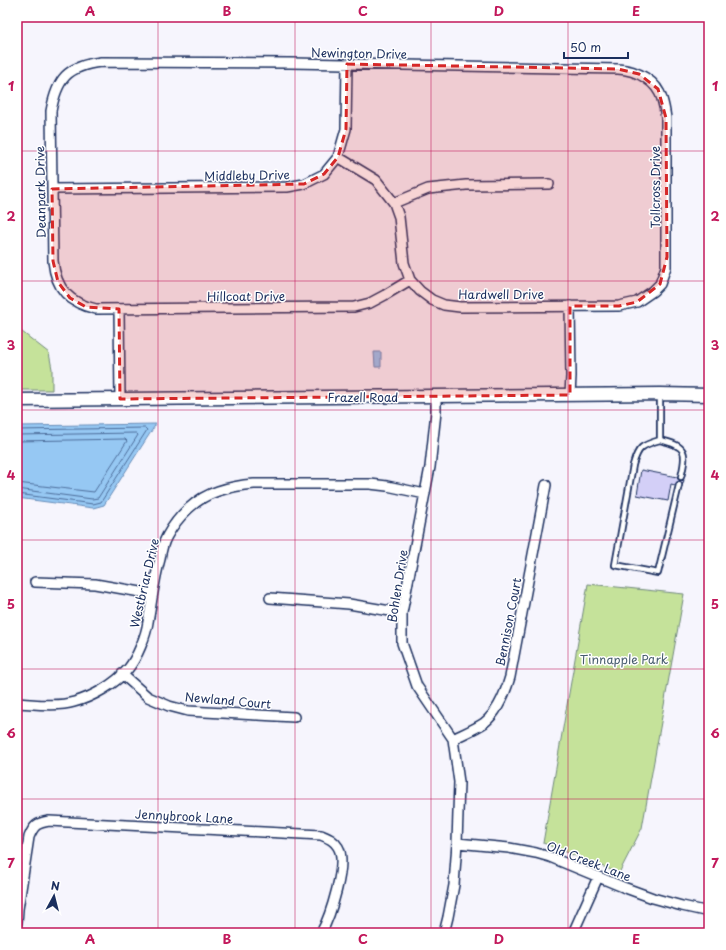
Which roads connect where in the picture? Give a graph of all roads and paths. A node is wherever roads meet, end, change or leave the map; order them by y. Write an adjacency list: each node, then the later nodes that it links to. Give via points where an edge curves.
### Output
1 (347, 64): 2 (street, Newington Drive, via 101,62 76,67); 3 (street, Newington Drive, via 624,69); 4 (street, Middleby Drive, via 346,129)
2 (66, 75): 6 (street, Deanpark Drive, via 58,84 51,111)
3 (652, 82): 9 (street, Tollcross Drive, via 662,98 666,118 666,267 660,284)
4 (338, 157): 6 (street, Middleby Drive, via 324,174 304,184 287,187); 7 (street, Hardwell Drive, via 376,180)
5 (549, 184): 7 (street, via 466,185 428,189)
6 (52, 189): 10 (street, Deanpark Drive, via 54,272 62,290)
7 (394, 203): 8 (street, Hardwell Drive, via 399,217 404,263)
8 (410, 280): 11 (street, Hardwell Drive, via 426,296 444,305); 12 (street, Hillcoat Drive, via 370,303 354,307)
9 (653, 291): 11 (street, Hardwell Drive, via 637,302 619,306)
10 (77, 303): 12 (street, Hillcoat Drive, via 96,309)
11 (570, 306): 14 (street)
12 (120, 309): 17 (street)
13 (660, 394): 14 (street, Frazell Road); 15 (street, Frazell Road); 19 (lane)
14 (570, 395): 16 (street, Frazell Road)
15 (709, 395)
16 (436, 396): 17 (street, Frazell Road); 23 (street, Bohlen Drive, via 433,444)
17 (120, 399): 18 (street, Frazell Road)
18 (17, 400)
19 (660, 440): 20 (lane, via 680,447 684,453); 22 (lane, via 642,447 636,453 615,565 658,573)
20 (681, 477)
21 (546, 485): 31 (street, Bennison Court, via 507,689 493,714 484,722)
22 (679, 485)
23 (425, 494): 25 (street, Westbriar Drive, via 362,484 254,484 217,491 186,511 166,537); 27 (street, Bohlen Drive)
24 (34, 582): 25 (street, via 95,584)
25 (152, 594): 28 (street, Westbriar Drive, via 144,637 128,668)
26 (270, 598): 27 (street, via 349,604)
27 (402, 613): 31 (street, Bohlen Drive, via 402,643 417,686)
28 (122, 674): 29 (street, Westbriar Drive, via 96,694 74,702 51,705); 30 (street, Newland Court, via 148,697 188,711)
29 (17, 703)
30 (294, 717)
31 (453, 739): 32 (street, Bohlen Drive, via 459,782)
32 (457, 843): 33 (street, Old Creek Lane, via 536,853); 37 (street, Bohlen Drive, via 454,885)
33 (598, 877): 34 (street, Old Creek Lane, via 653,898); 38 (street)
34 (709, 912)
35 (17, 923): 36 (street, Jennybrook Lane, via 29,837 33,828 40,822 49,821 321,835 332,839 339,848 341,859 337,889)
36 (321, 933)
37 (444, 933)
38 (573, 933)

